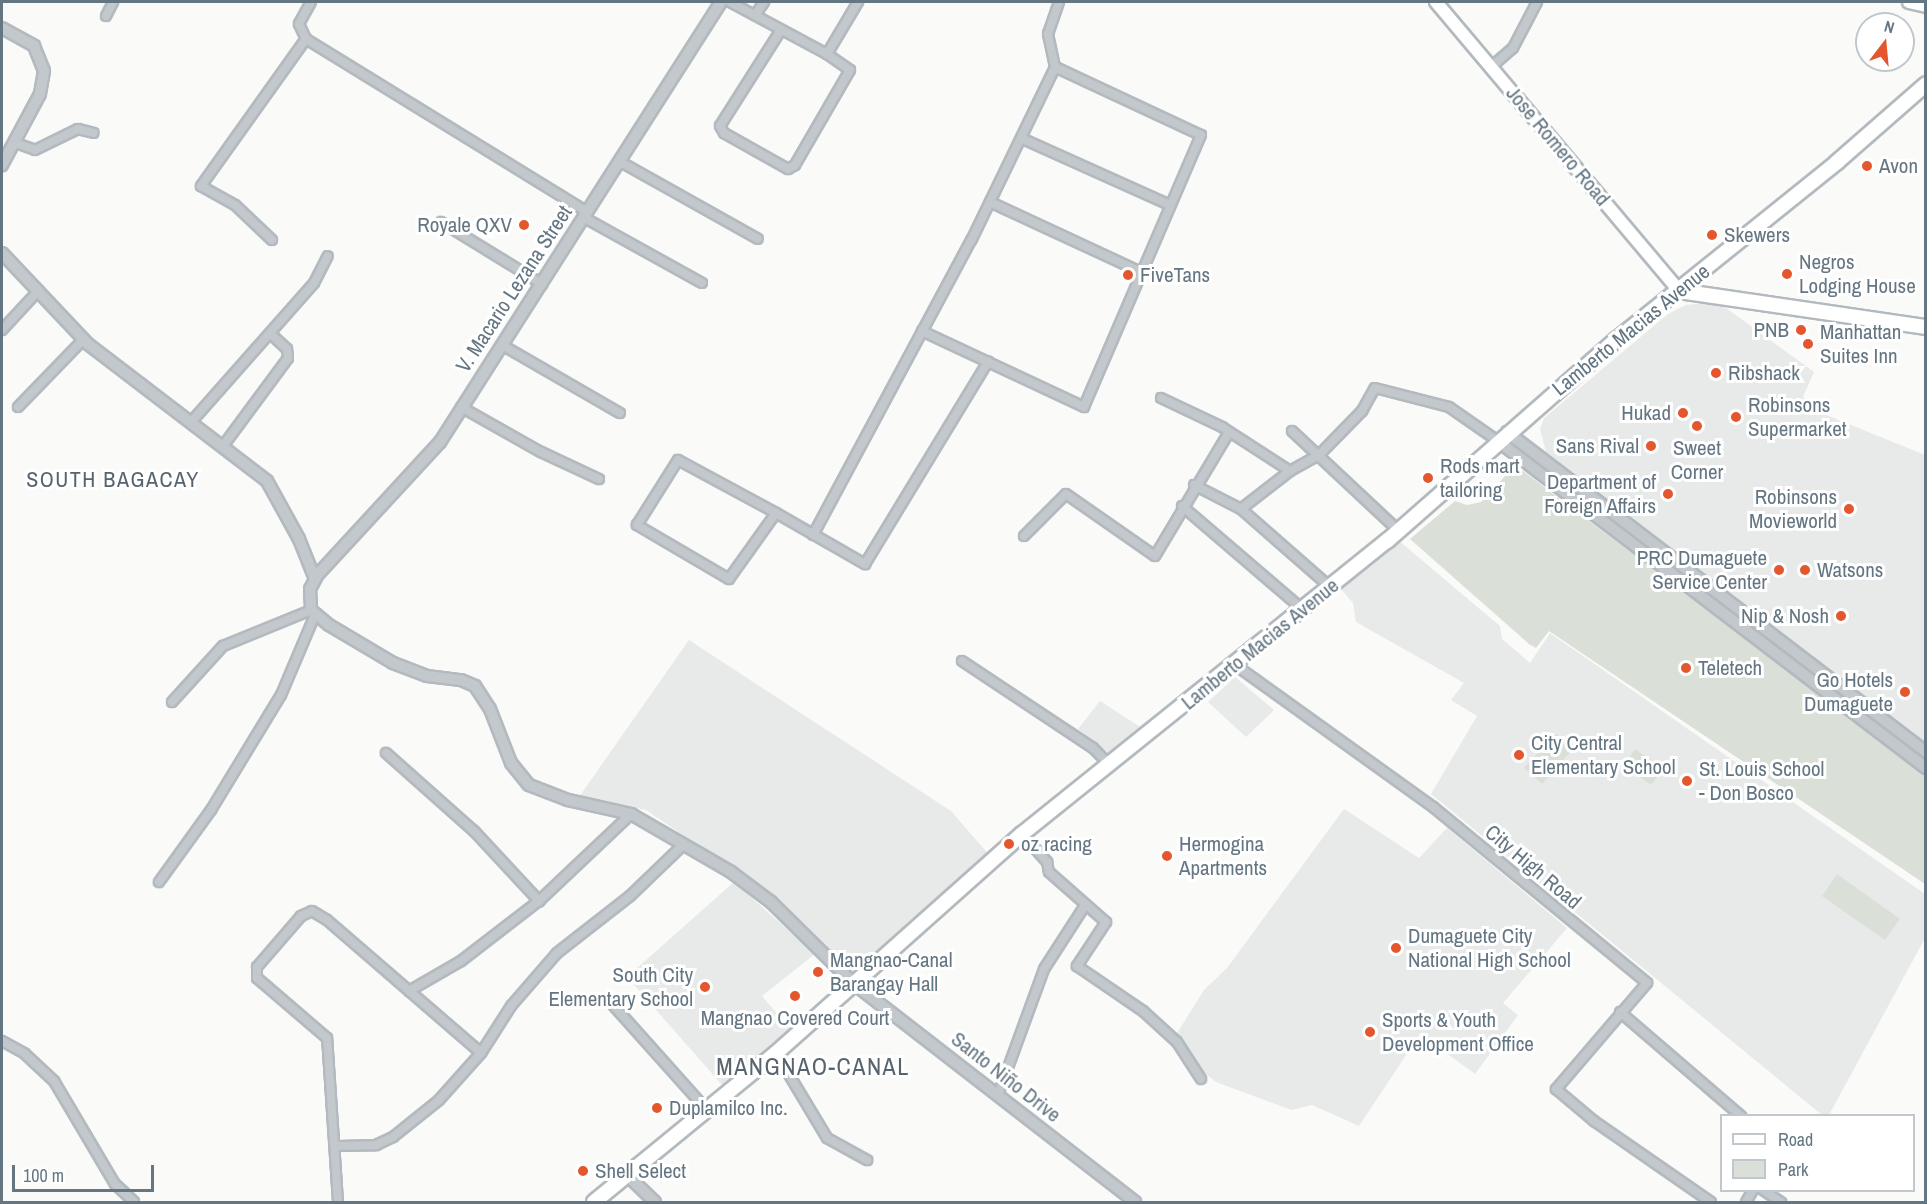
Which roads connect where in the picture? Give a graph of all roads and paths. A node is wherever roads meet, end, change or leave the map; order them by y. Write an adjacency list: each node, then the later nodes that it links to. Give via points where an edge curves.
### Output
1 (112, 2): 13 (street)
2 (311, 2): 16 (street, via 298,24)
3 (721, 2): 24 (street, V. Macario Lezana Street)
4 (730, 2): 12 (street)
5 (764, 2): 12 (street)
6 (858, 2): 17 (street)
7 (1059, 2): 18 (street, via 1048,34)
8 (1436, 2): 19 (main road, Jose Romero Road)
9 (1537, 2): 19 (street, via 1513,48)
10 (1910, 2): 11 (main road)
11 (1926, 6)
12 (755, 15): 15 (street)
13 (106, 16)
14 (2, 28): 23 (street, via 34,46 44,71 40,94)
15 (781, 30): 17 (street); 17 (street, via 720,126 724,133 788,169 795,165 850,70)
16 (306, 39): 28 (street); 31 (street, via 201,186 235,206)
17 (827, 54)
18 (1055, 67): 22 (street); 27 (street, via 1201,135)
19 (1491, 67): 38 (main road, Jose Romero Road)
20 (1926, 84): 38 (main road, Lamberto Macias Avenue)
21 (94, 133): 23 (street, via 78,129 35,150)
22 (1023, 139): 26 (street); 27 (street)
23 (16, 142): 25 (street)
24 (619, 161): 28 (street, V. Macario Lezana Street); 30 (street)
25 (2, 165)
26 (990, 202): 34 (street); 41 (street)
27 (1170, 205): 34 (street)
28 (585, 215): 35 (street); 36 (street, V. Macario Lezana Street)
29 (441, 222): 36 (street)
30 (758, 238)
31 (272, 240)
32 (2, 253): 37 (street)
33 (327, 256): 42 (street, via 314,283)
34 (1141, 272): 45 (street, via 1084,407)
35 (702, 282)
36 (542, 284): 44 (street, V. Macario Lezana Street)
37 (39, 290): 40 (street); 43 (street)
38 (1680, 291): 39 (main road); 53 (main road, Lamberto Macias Avenue, via 1634,324)
39 (1926, 327)
40 (2, 330)
41 (922, 331): 45 (street); 63 (street)
42 (270, 333): 50 (street); 54 (street, via 287,350 288,358)
43 (84, 339): 47 (street); 50 (street)
44 (502, 345): 48 (street, V. Macario Lezana Street); 49 (street)
45 (988, 362): 63 (street, via 865,564)
46 (1161, 398): 52 (street, via 1222,427)
47 (18, 407)
48 (462, 407): 57 (street, via 541,452); 65 (street, V. Macario Lezana Street, via 440,442)
49 (620, 413)
50 (192, 421): 54 (street)
51 (1292, 431): 55 (street)
52 (1228, 434): 56 (street); 58 (street)
53 (1503, 436): 55 (street, via 1449,407 1375,388 1362,411); 62 (main road, Lamberto Macias Avenue); 71 (street)
54 (223, 446): 65 (street, via 267,481 306,553)
55 (1319, 455): 56 (street); 62 (street)
56 (1290, 471): 60 (street)
57 (599, 479)
58 (1194, 485): 59 (street); 60 (street)
59 (1182, 506): 64 (street, via 1155,555 1066,494); 67 (street)
60 (1241, 509): 66 (street)
61 (776, 513): 61 (street, via 729,579 637,525 678,460); 63 (street)
62 (1399, 531): 66 (main road, Lamberto Macias Avenue)
63 (813, 535)
64 (1024, 536)
65 (315, 579): 68 (street, via 309,596)
66 (1330, 587): 67 (main road, Lamberto Macias Avenue)
67 (1302, 609): 70 (main road, Lamberto Macias Avenue)
68 (313, 612): 72 (street, via 223,646); 77 (street, Santo Niño Drive, via 367,649 415,673 475,686 490,709 511,763 529,785 568,800); 80 (street, via 281,695 211,810)
69 (962, 661): 75 (street, via 1093,748)
70 (1234, 664): 75 (main road, Lamberto Macias Avenue); 86 (street, City High Road, via 1433,807 1647,983)
71 (1826, 684): 73 (street); 76 (street)
72 (172, 702)
73 (1926, 752)
74 (386, 753): 81 (street, via 474,831)
75 (1109, 764): 78 (main road, Lamberto Macias Avenue)
76 (1926, 768)
77 (631, 814): 79 (street, Santo Niño Drive); 81 (street)
78 (1022, 834): 82 (street, via 1047,862 1049,872); 83 (main road, Lamberto Macias Avenue)
79 (684, 844): 83 (street, Santo Niño Drive, via 771,902); 88 (street, via 630,896 557,953 511,1006)
80 (159, 882)
81 (539, 901): 84 (street, via 461,961)
82 (1084, 907): 90 (street, via 1106,922 1077,966 1143,1011 1177,1042); 91 (street, via 1044,969)
83 (853, 982): 89 (main road, Lamberto Macias Avenue); 91 (street, Santo Niño Drive)
84 (409, 991): 88 (street); 94 (street, via 312,911 301,916 257,967 257,978 327,1038)
85 (613, 1005): 92 (street)
86 (1620, 1012): 93 (street); 103 (street, via 1556,1089 1594,1121)
87 (2, 1041): 98 (street, via 26,1054 54,1080 115,1184)
88 (481, 1053): 94 (street, via 439,1101 393,1137 376,1145)
89 (776, 1053): 92 (main road, Lamberto Macias Avenue); 95 (street, via 827,1138)
90 (1201, 1079)
91 (998, 1095): 102 (street, Santo Niño Drive)
92 (706, 1109): 96 (main road, Lamberto Macias Avenue)
93 (1739, 1114)
94 (337, 1146): 99 (street)
95 (867, 1160)
96 (627, 1175): 100 (main road, Lamberto Macias Avenue); 101 (street)
97 (1764, 1192): 104 (street)
98 (134, 1203)
99 (338, 1203)
100 (594, 1203)
101 (655, 1203)
102 (1135, 1203)
103 (1711, 1203)
104 (1781, 1203)

